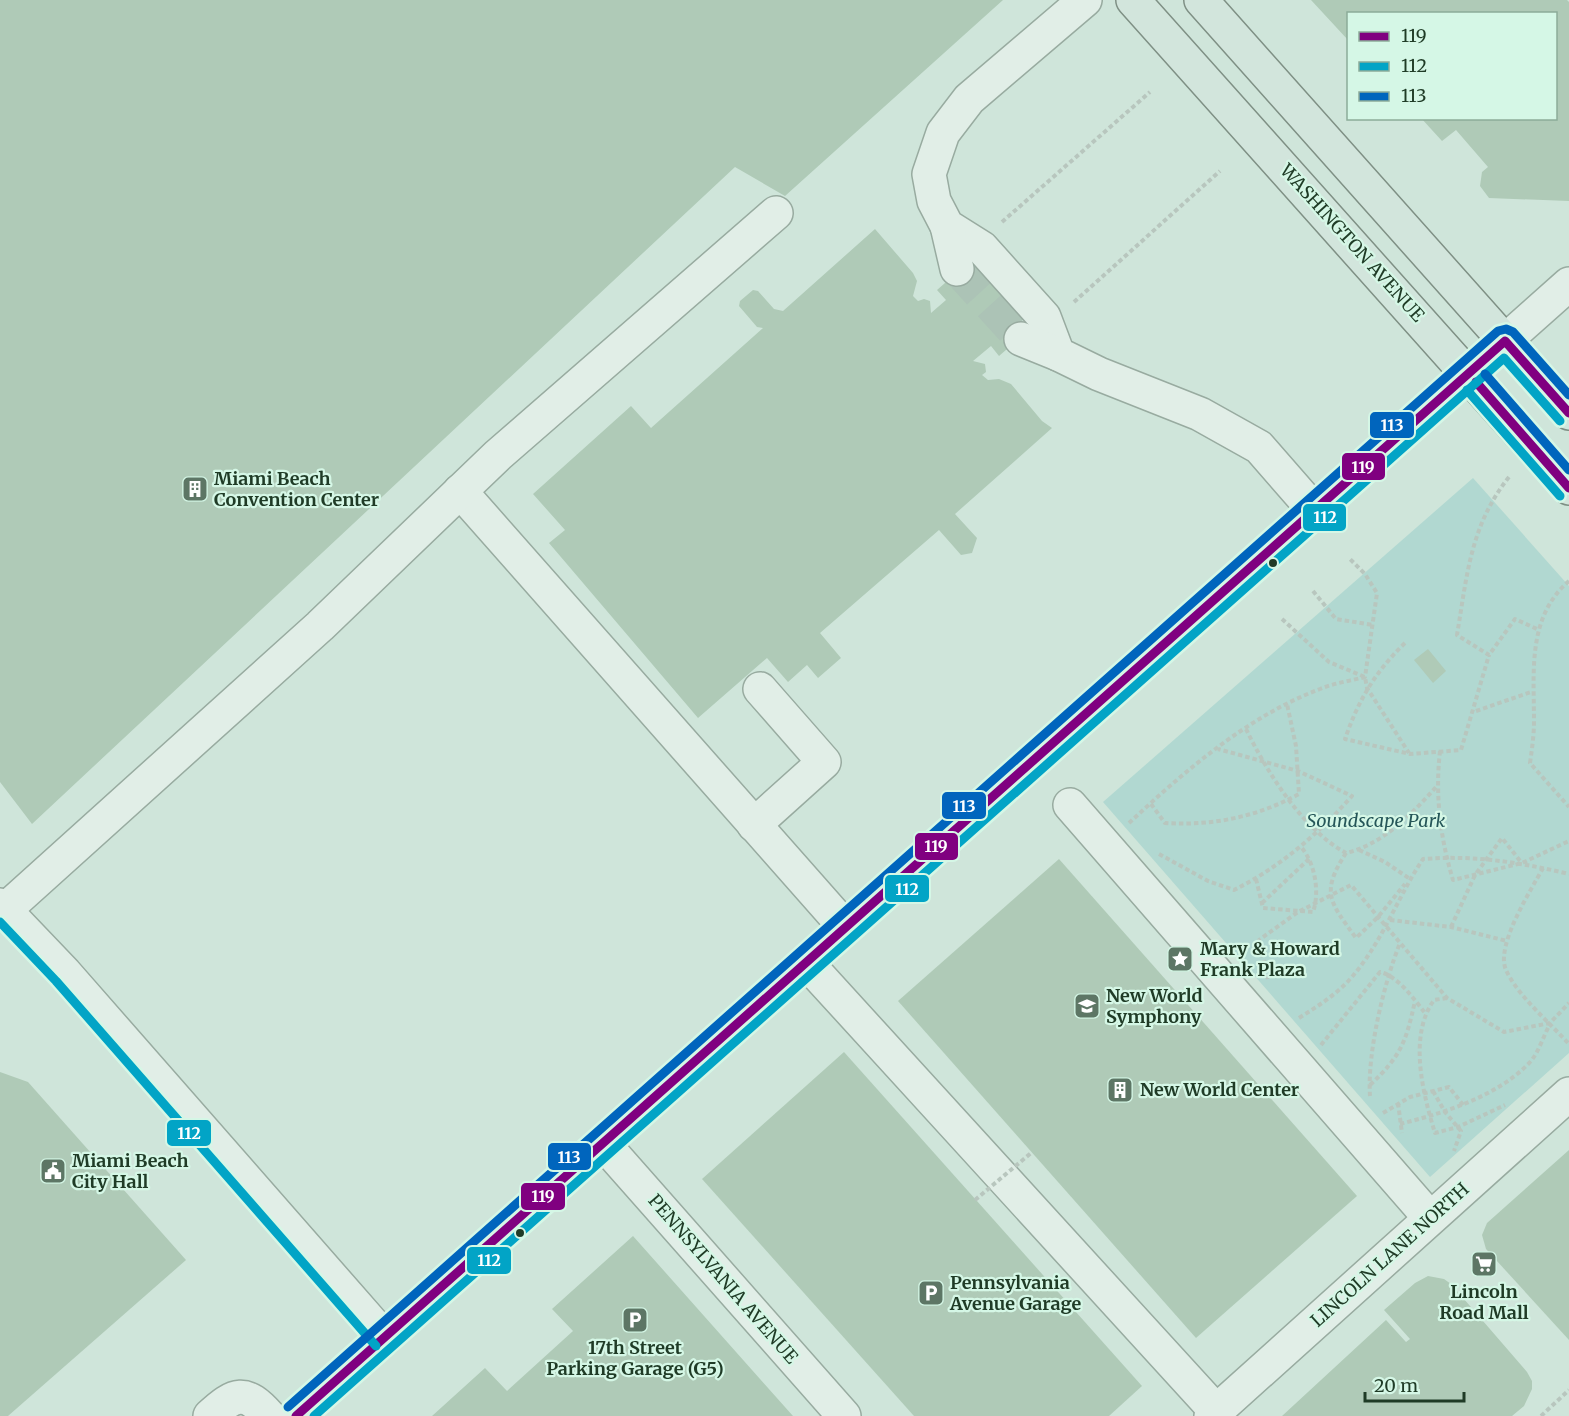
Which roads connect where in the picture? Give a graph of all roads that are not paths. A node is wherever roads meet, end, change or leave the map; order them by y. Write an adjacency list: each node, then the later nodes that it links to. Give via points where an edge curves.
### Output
1 (1085, 0): 5 (street, via 969,99 943,133 929,174 934,201)
2 (1133, 0): 11 (main road, WASHINGTON AVENUE)
3 (1202, 0): 9 (main road)
4 (776, 213): 14 (street)
5 (947, 226): 6 (street); 10 (street, via 982,248 1044,317)
6 (957, 269)
7 (1569, 284): 9 (street)
8 (1021, 339): 10 (street)
9 (1505, 341): 11 (street); 12 (main road)
10 (1058, 354): 15 (street, via 1200,414 1259,447)
11 (1468, 373): 13 (main road, WASHINGTON AVENUE); 15 (street)
12 (1569, 413)
13 (1569, 488)
14 (460, 491): 18 (street); 19 (street, via 320,626)
15 (1314, 510): 20 (street)
16 (760, 689): 18 (street, via 824,762)
17 (1070, 806): 24 (street)
18 (754, 825): 20 (street)
19 (2, 907): 25 (street, via 65,973)
20 (845, 927): 21 (street)
21 (806, 962): 23 (street); 26 (street)
22 (1569, 1094): 24 (street, LINCOLN LANE NORTH)
23 (603, 1143): 25 (street); 30 (street, PENNSYLVANIA AVENUE)
24 (1430, 1218): 26 (street, LINCOLN LANE NORTH)
25 (385, 1338): 29 (street)
26 (1214, 1414)
27 (210, 1416): 28 (street, via 228,1400 242,1396 255,1400)
28 (269, 1416)
29 (296, 1416)
30 (844, 1416)

